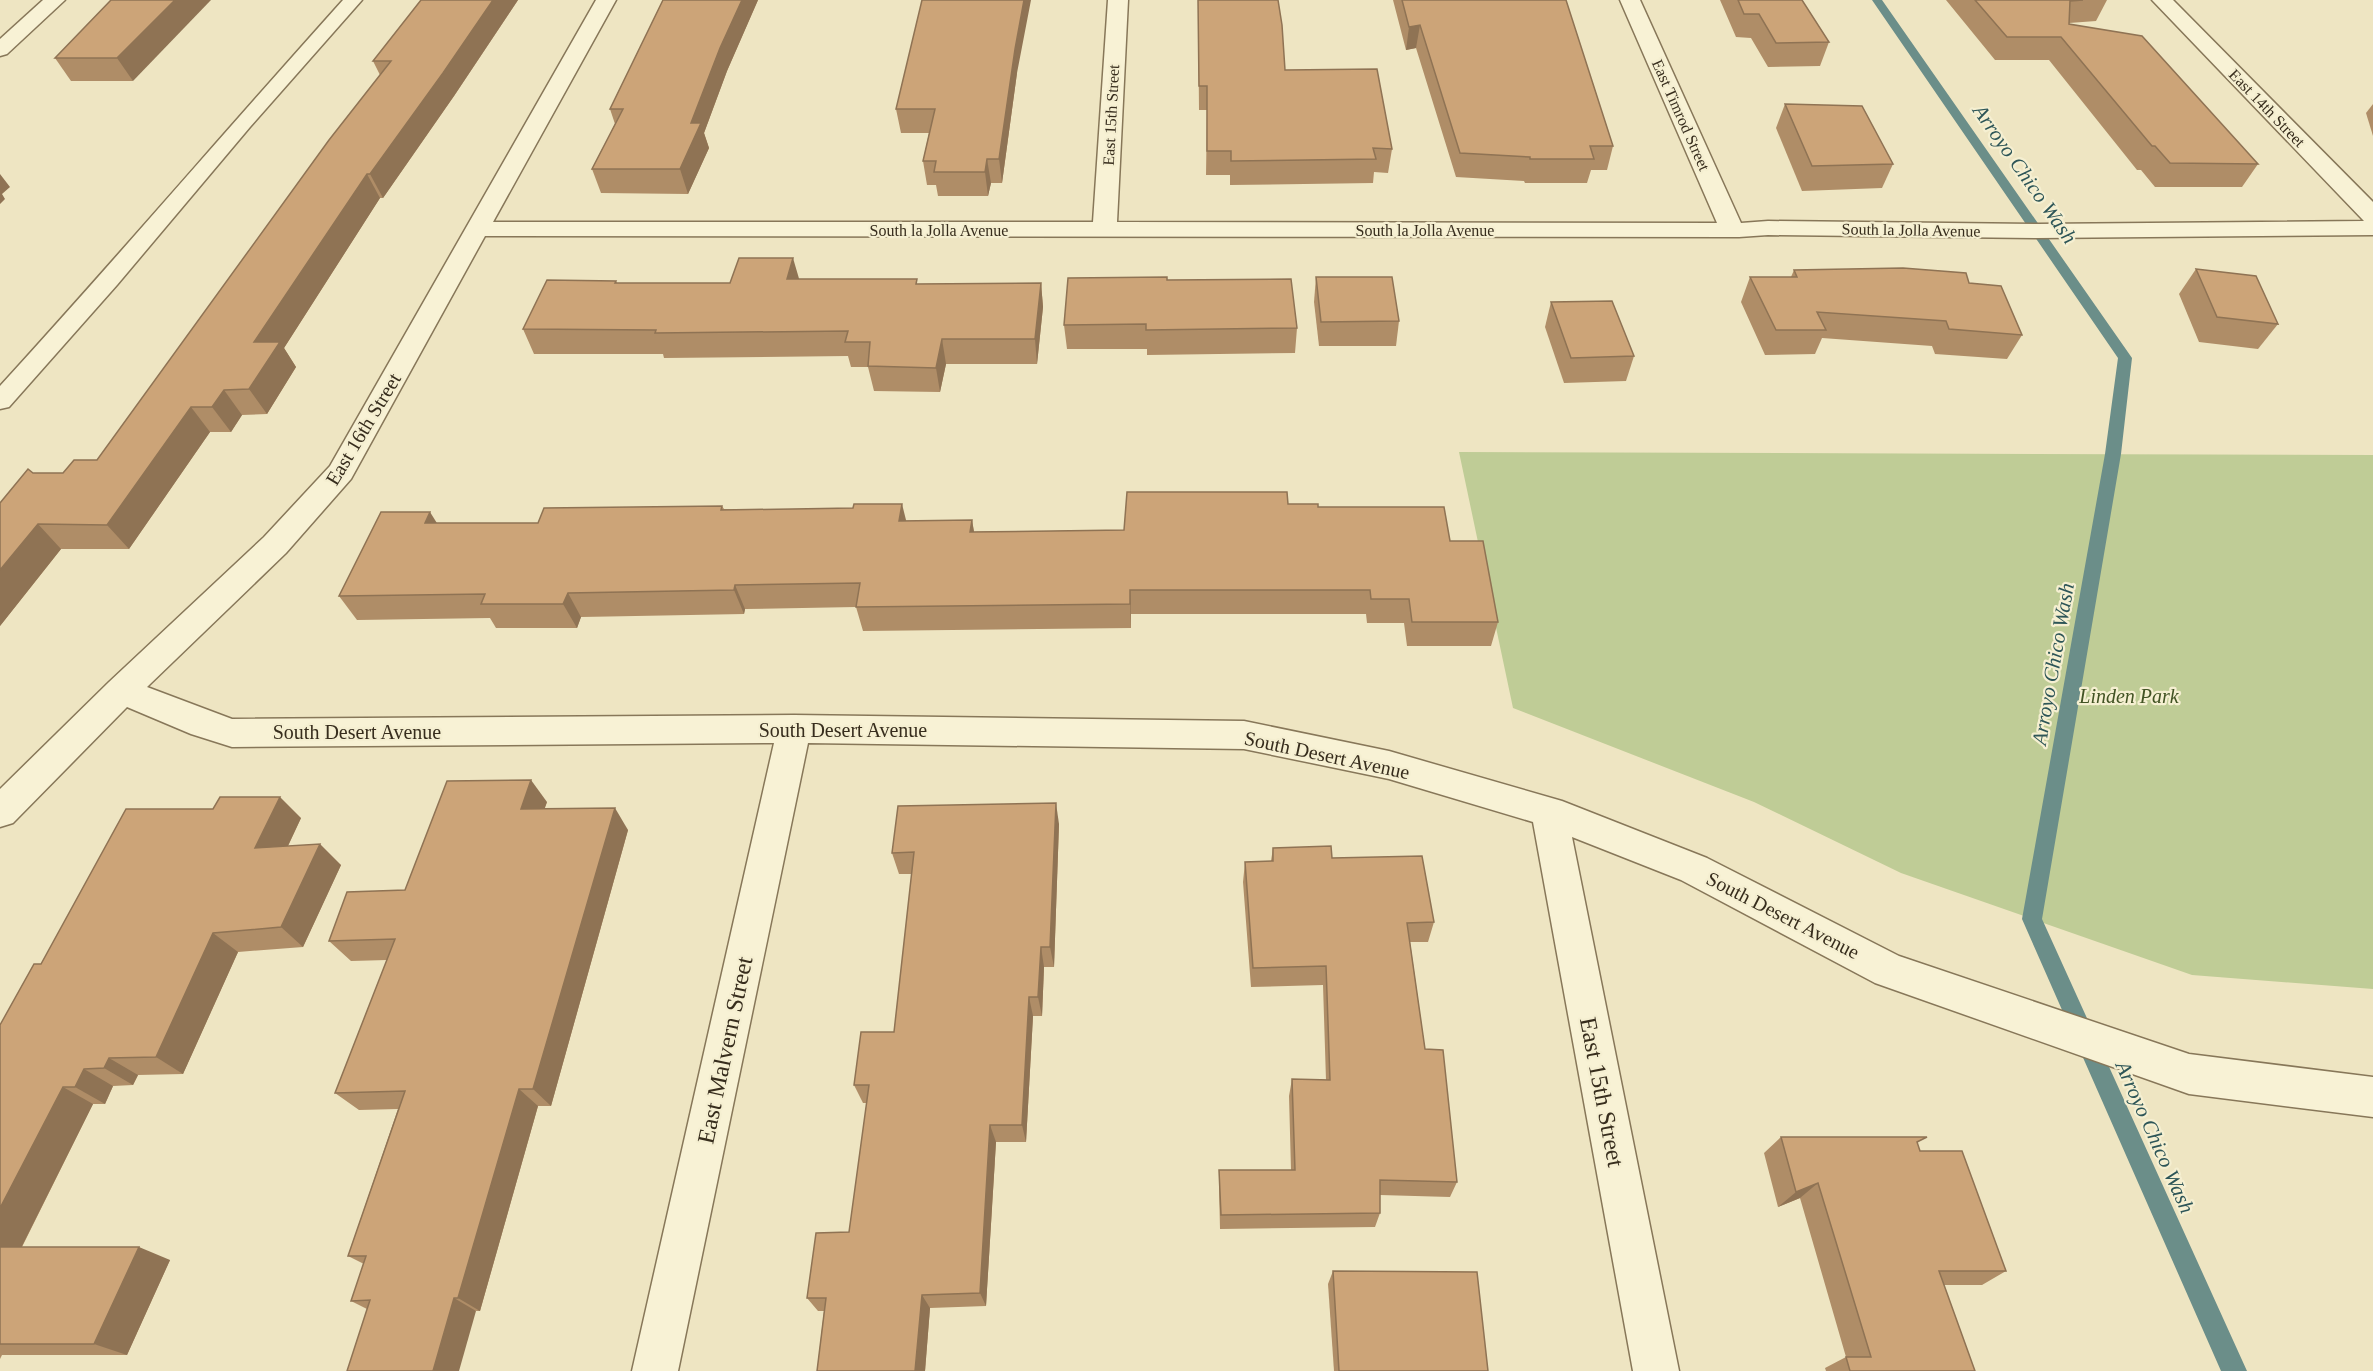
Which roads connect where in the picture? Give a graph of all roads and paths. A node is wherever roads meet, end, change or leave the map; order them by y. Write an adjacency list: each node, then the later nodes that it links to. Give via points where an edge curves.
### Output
1 (55, 0): 7 (street)
2 (352, 0): 13 (lane)
3 (606, 0): 10 (street, East 16th Street)
4 (1118, 0): 12 (street, East 15th Street)
5 (1630, 0): 11 (street, East Timrod Street)
6 (2162, 0): 8 (street, East 14th Street)
7 (0, 50)
8 (2373, 216)
9 (2373, 228): 11 (street, South la Jolla Avenue)
10 (476, 229): 12 (street, South la Jolla Avenue); 14 (street, East 16th Street, via 341,472 275,545)
11 (1732, 230): 12 (street, South la Jolla Avenue)
12 (1104, 231)
13 (0, 401)
14 (121, 691): 15 (street, South Desert Avenue, via 232,733); 16 (street, East 16th Street)
15 (794, 729): 17 (street, South Desert Avenue, via 1244,735 1389,765); 19 (street, East Malvern Street)
16 (0, 812)
17 (1549, 812): 18 (street, South Desert Avenue, via 1694,869 1889,970 2189,1074); 20 (street, East 15th Street)
18 (2373, 1097)
19 (655, 1371)
20 (1656, 1371)

